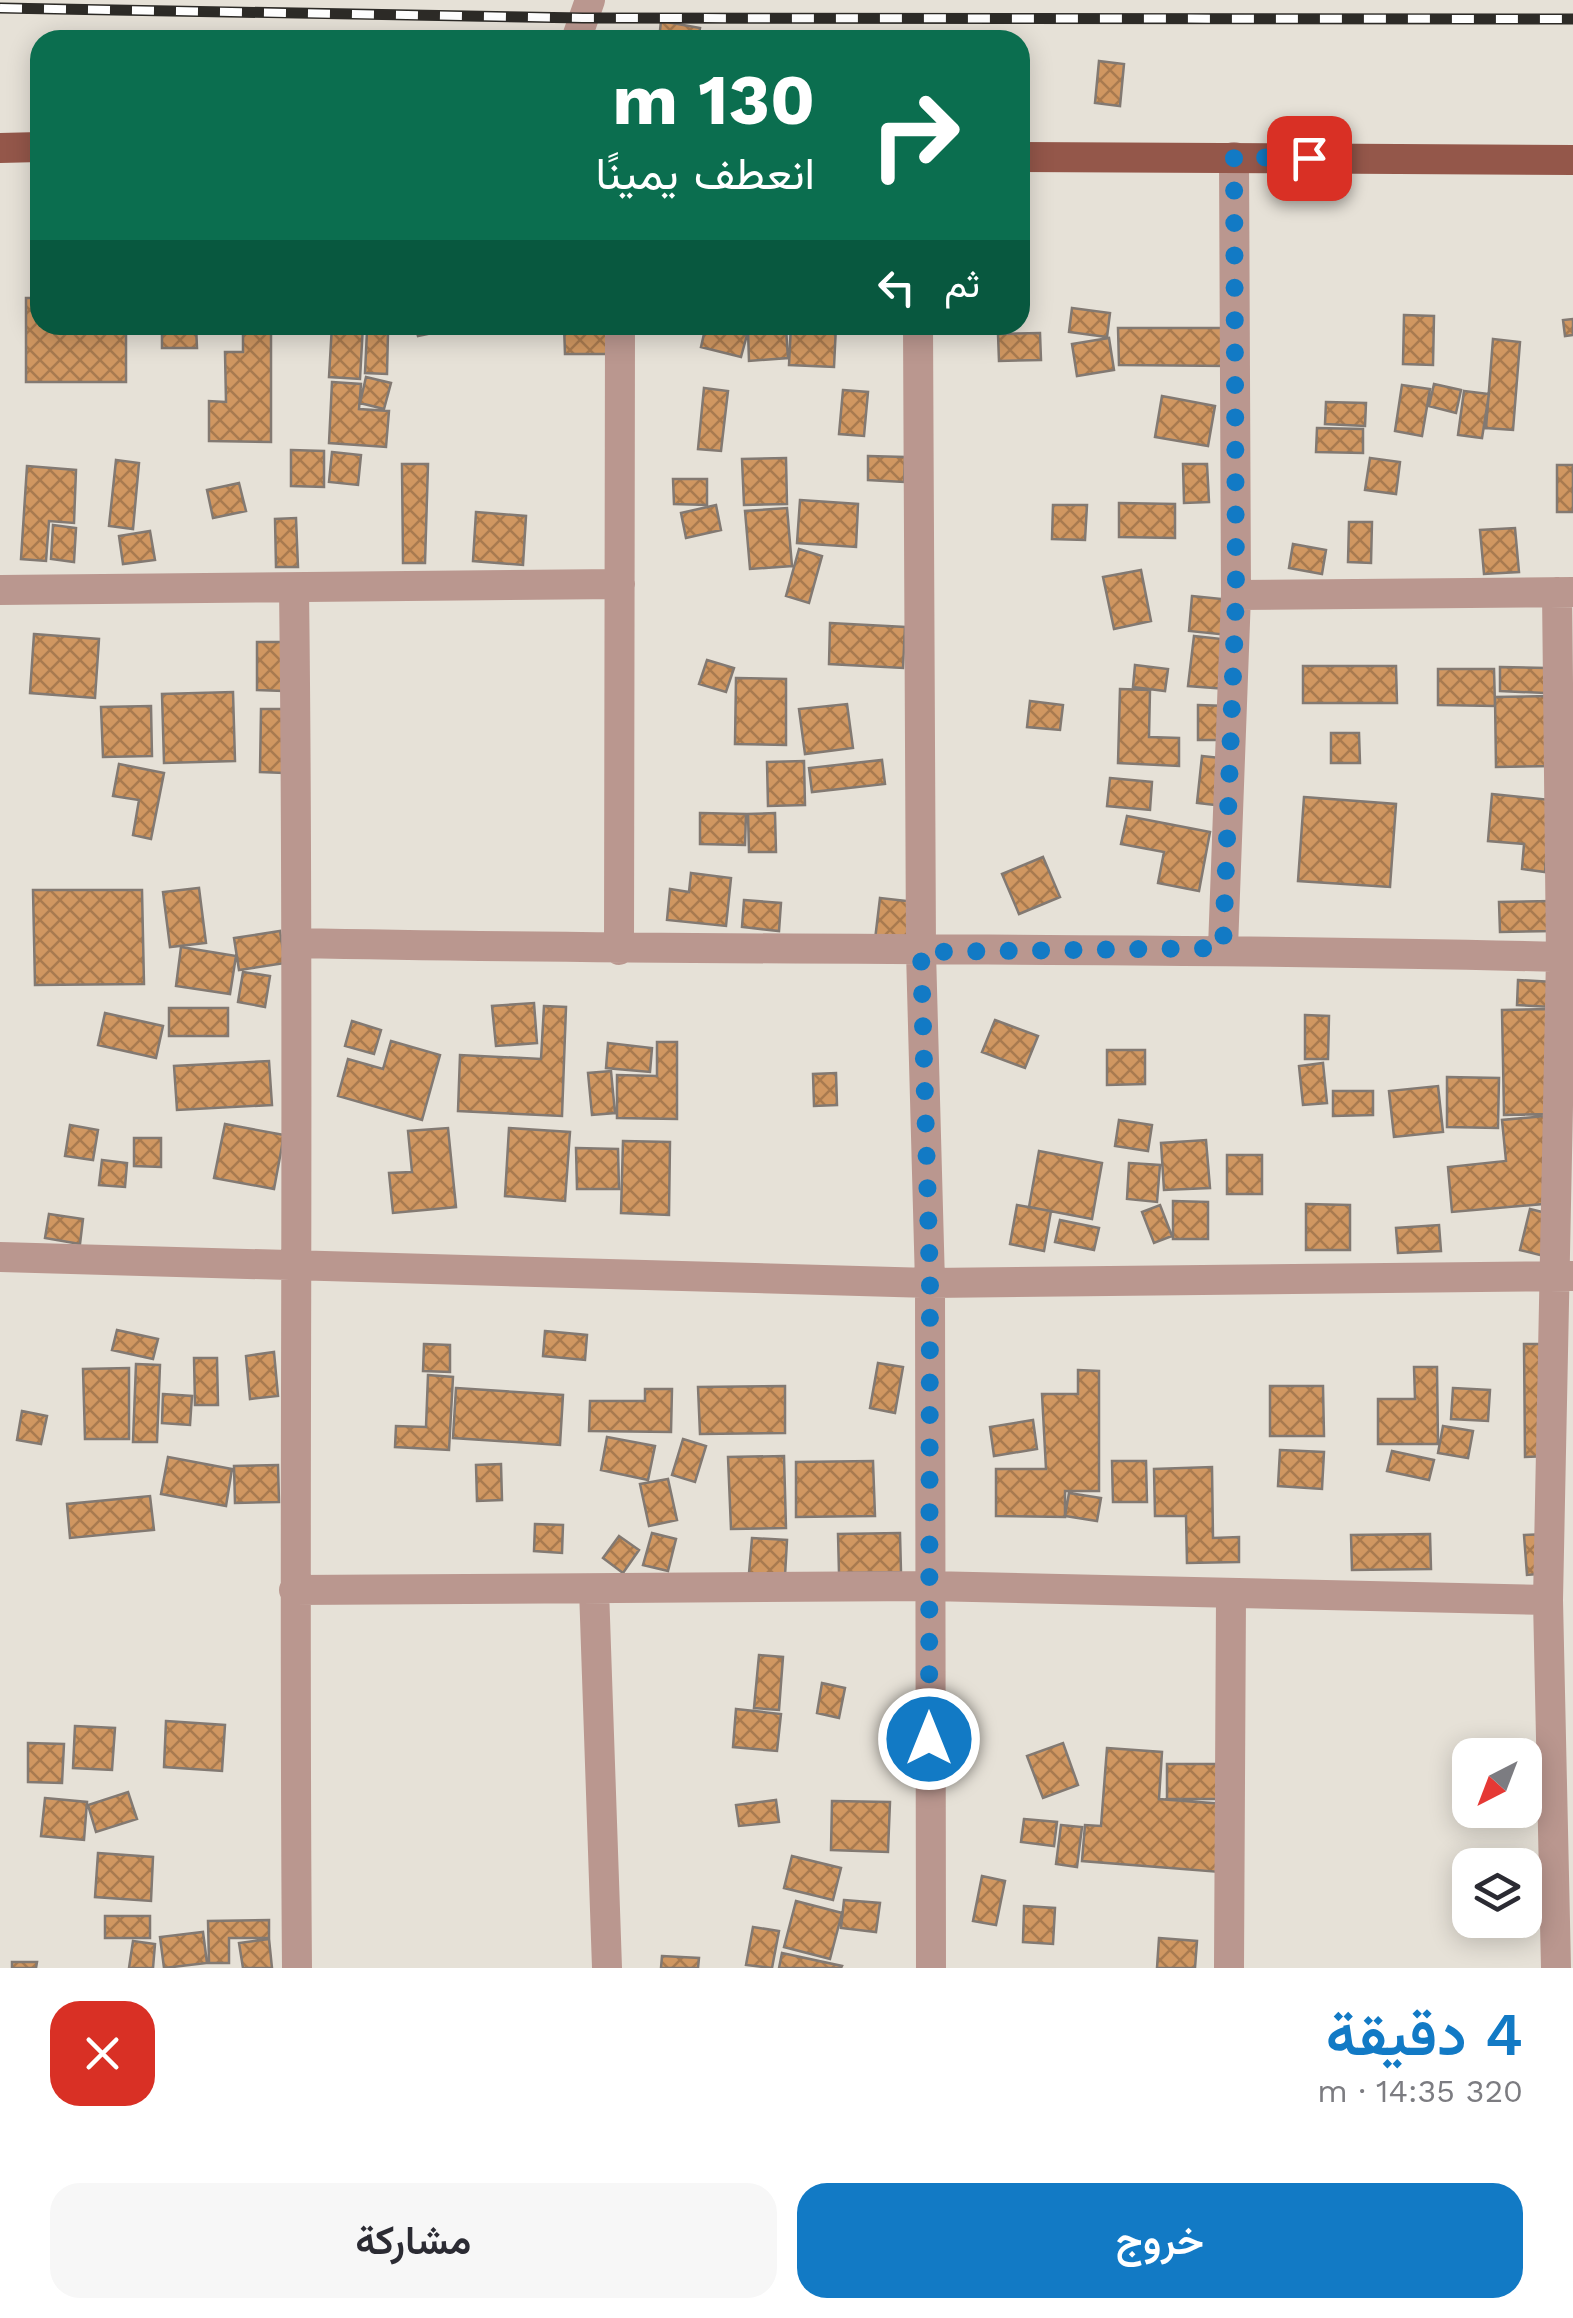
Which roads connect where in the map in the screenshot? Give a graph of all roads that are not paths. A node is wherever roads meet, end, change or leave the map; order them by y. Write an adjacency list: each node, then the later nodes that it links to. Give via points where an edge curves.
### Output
1 (590, 0): 2 (street)
2 (580, 30)
3 (0, 148): 4 (main road)
4 (30, 148)
5 (1030, 157): 6 (main road)
6 (1234, 157): 7 (main road); 14 (street)
7 (1573, 160)
8 (620, 335): 10 (street)
9 (918, 335): 18 (street)
10 (620, 584): 11 (street); 17 (street)
11 (294, 589): 12 (street); 15 (street)
12 (0, 590)
13 (1565, 592): 14 (street); 19 (street)
14 (1236, 595): 16 (street)
15 (299, 942): 17 (street); 21 (street)
16 (1223, 948): 18 (street); 19 (street)
17 (619, 950): 18 (street)
18 (921, 952): 23 (street)
19 (1561, 957): 22 (street)
20 (0, 1257): 21 (street)
21 (294, 1266): 23 (street); 26 (street)
22 (1565, 1276): 23 (street); 28 (street)
23 (930, 1282): 24 (street)
24 (928, 1586): 25 (street); 27 (street); 31 (street)
25 (594, 1589): 26 (street); 30 (street)
26 (294, 1590): 29 (street)
27 (1231, 1596): 28 (street); 32 (street)
28 (1548, 1600): 33 (street)
29 (297, 1968)
30 (607, 1968)
31 (930, 1968)
32 (1230, 1968)
33 (1556, 1968)

